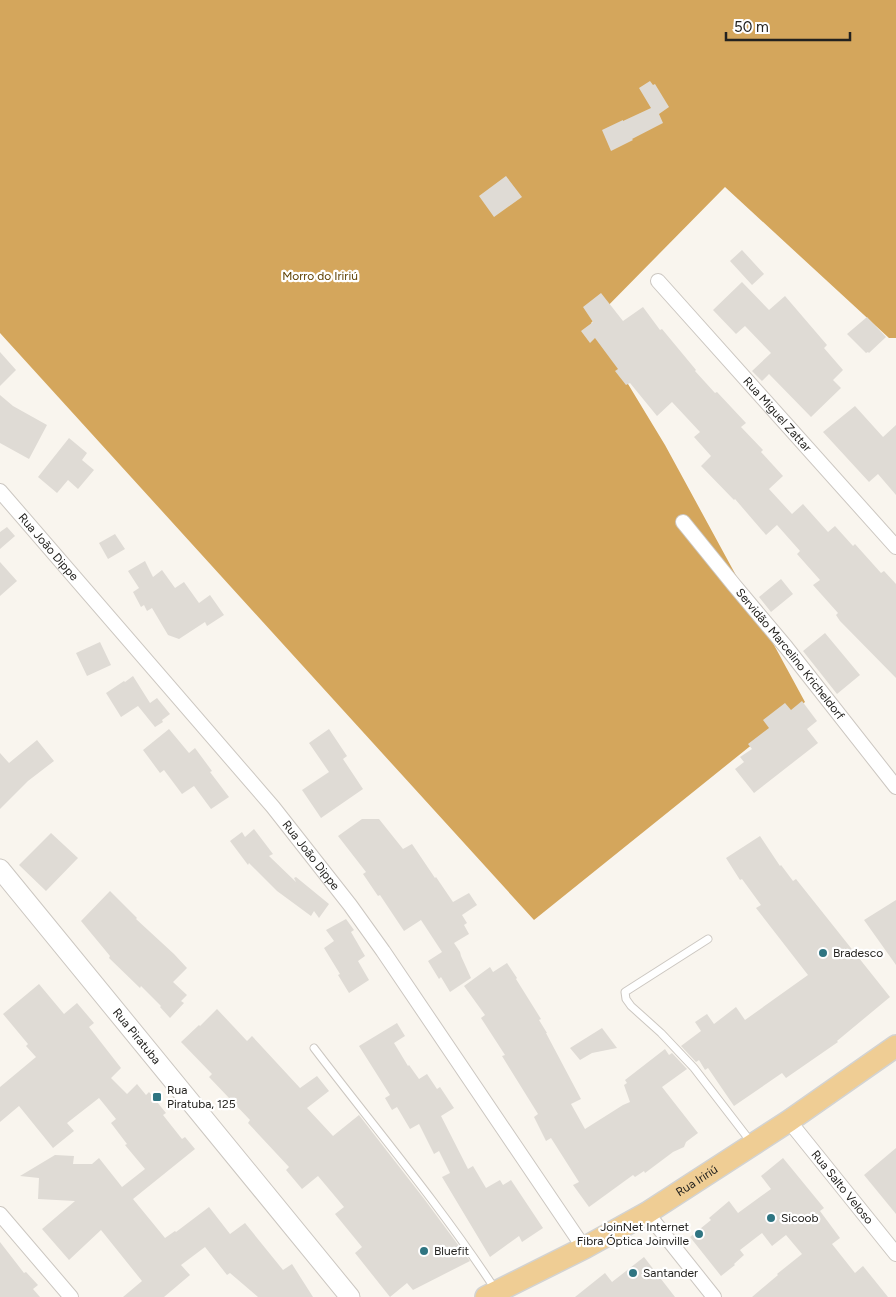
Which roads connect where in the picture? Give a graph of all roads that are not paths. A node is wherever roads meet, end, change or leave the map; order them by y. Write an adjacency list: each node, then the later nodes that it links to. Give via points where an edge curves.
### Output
1 (658, 282): 4 (street, Rua Miguel Zattar)
2 (0, 491): 14 (street, Rua João Dippe, via 272,807 350,905)
3 (683, 522): 5 (street, Servidão Marcelino Kricheldorf)
4 (896, 547)
5 (896, 787)
6 (0, 869): 18 (main road, Rua Piratuba)
7 (708, 940): 11 (lane, via 625,992 626,999 694,1068)
8 (896, 1046): 10 (main road, Rua Iririú)
9 (314, 1048): 16 (lane, via 474,1257)
10 (788, 1122): 11 (main road, Rua Iririú); 15 (street, Rua Salto Veloso)
11 (753, 1144): 12 (main road, Rua Iririú)
12 (647, 1213): 14 (main road, Rua Iririú); 19 (street)
13 (0, 1214): 17 (street)
14 (584, 1248): 16 (main road, Rua Iririú)
15 (896, 1254)
16 (491, 1294)
17 (71, 1297)
18 (350, 1297)
19 (714, 1297)

